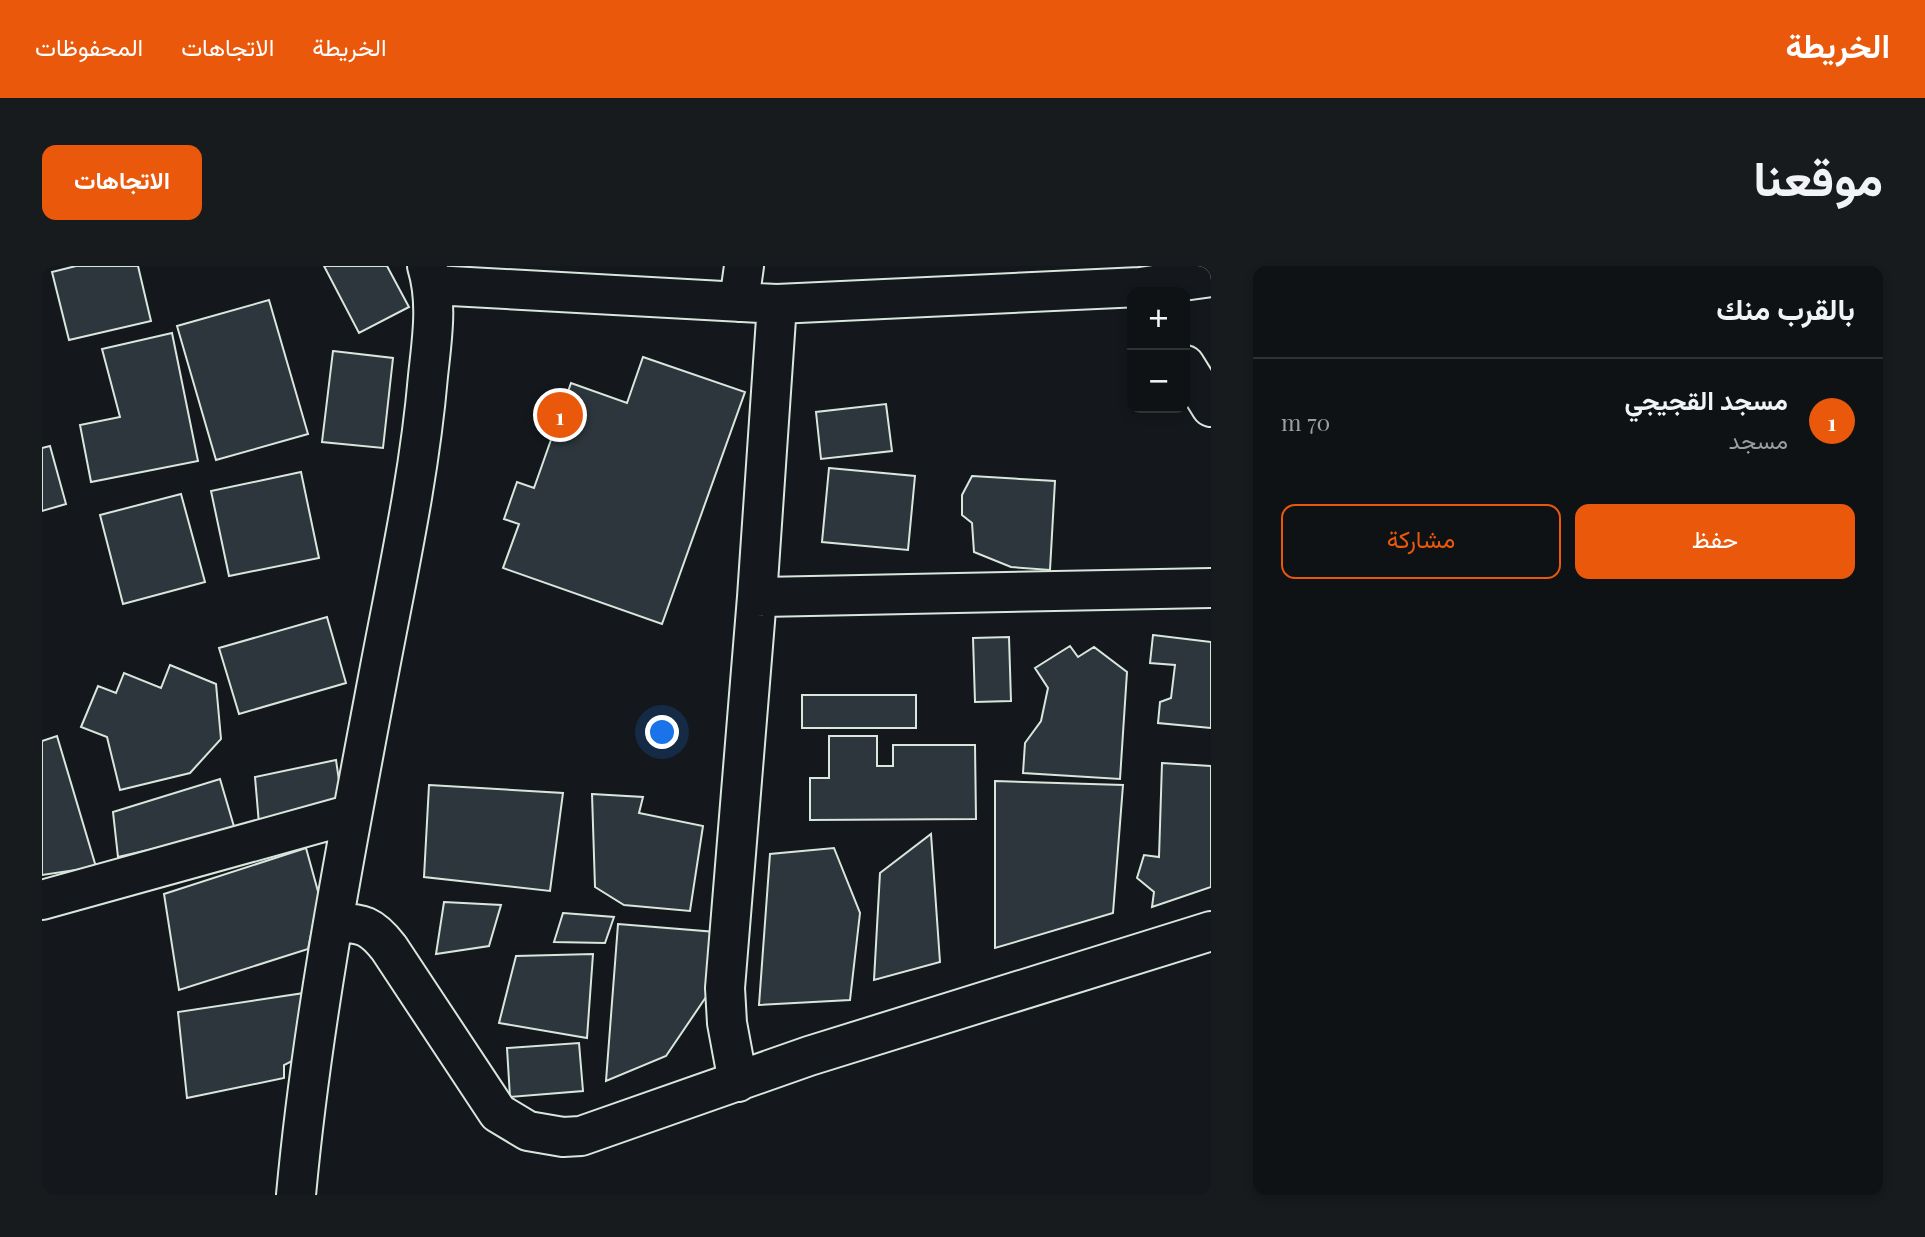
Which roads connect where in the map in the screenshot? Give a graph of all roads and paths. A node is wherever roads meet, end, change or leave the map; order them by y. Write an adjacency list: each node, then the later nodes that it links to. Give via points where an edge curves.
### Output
1 (430, 276): 4 (street); 10 (street, via 434,319 423,429)
2 (1211, 277): 3 (street)
3 (1138, 282): 5 (street)
4 (741, 284): 5 (street)
5 (777, 304): 9 (street)
6 (1190, 373): 7 (street)
7 (1211, 407)
8 (1211, 588): 9 (street)
9 (757, 597): 14 (street, via 725,988)
10 (352, 814): 11 (street); 12 (street)
11 (42, 900)
12 (334, 923): 14 (street, via 356,922 376,931 498,1113 528,1131 581,1136); 15 (street)
13 (1211, 931): 14 (street)
14 (738, 1082)
15 (296, 1195)

